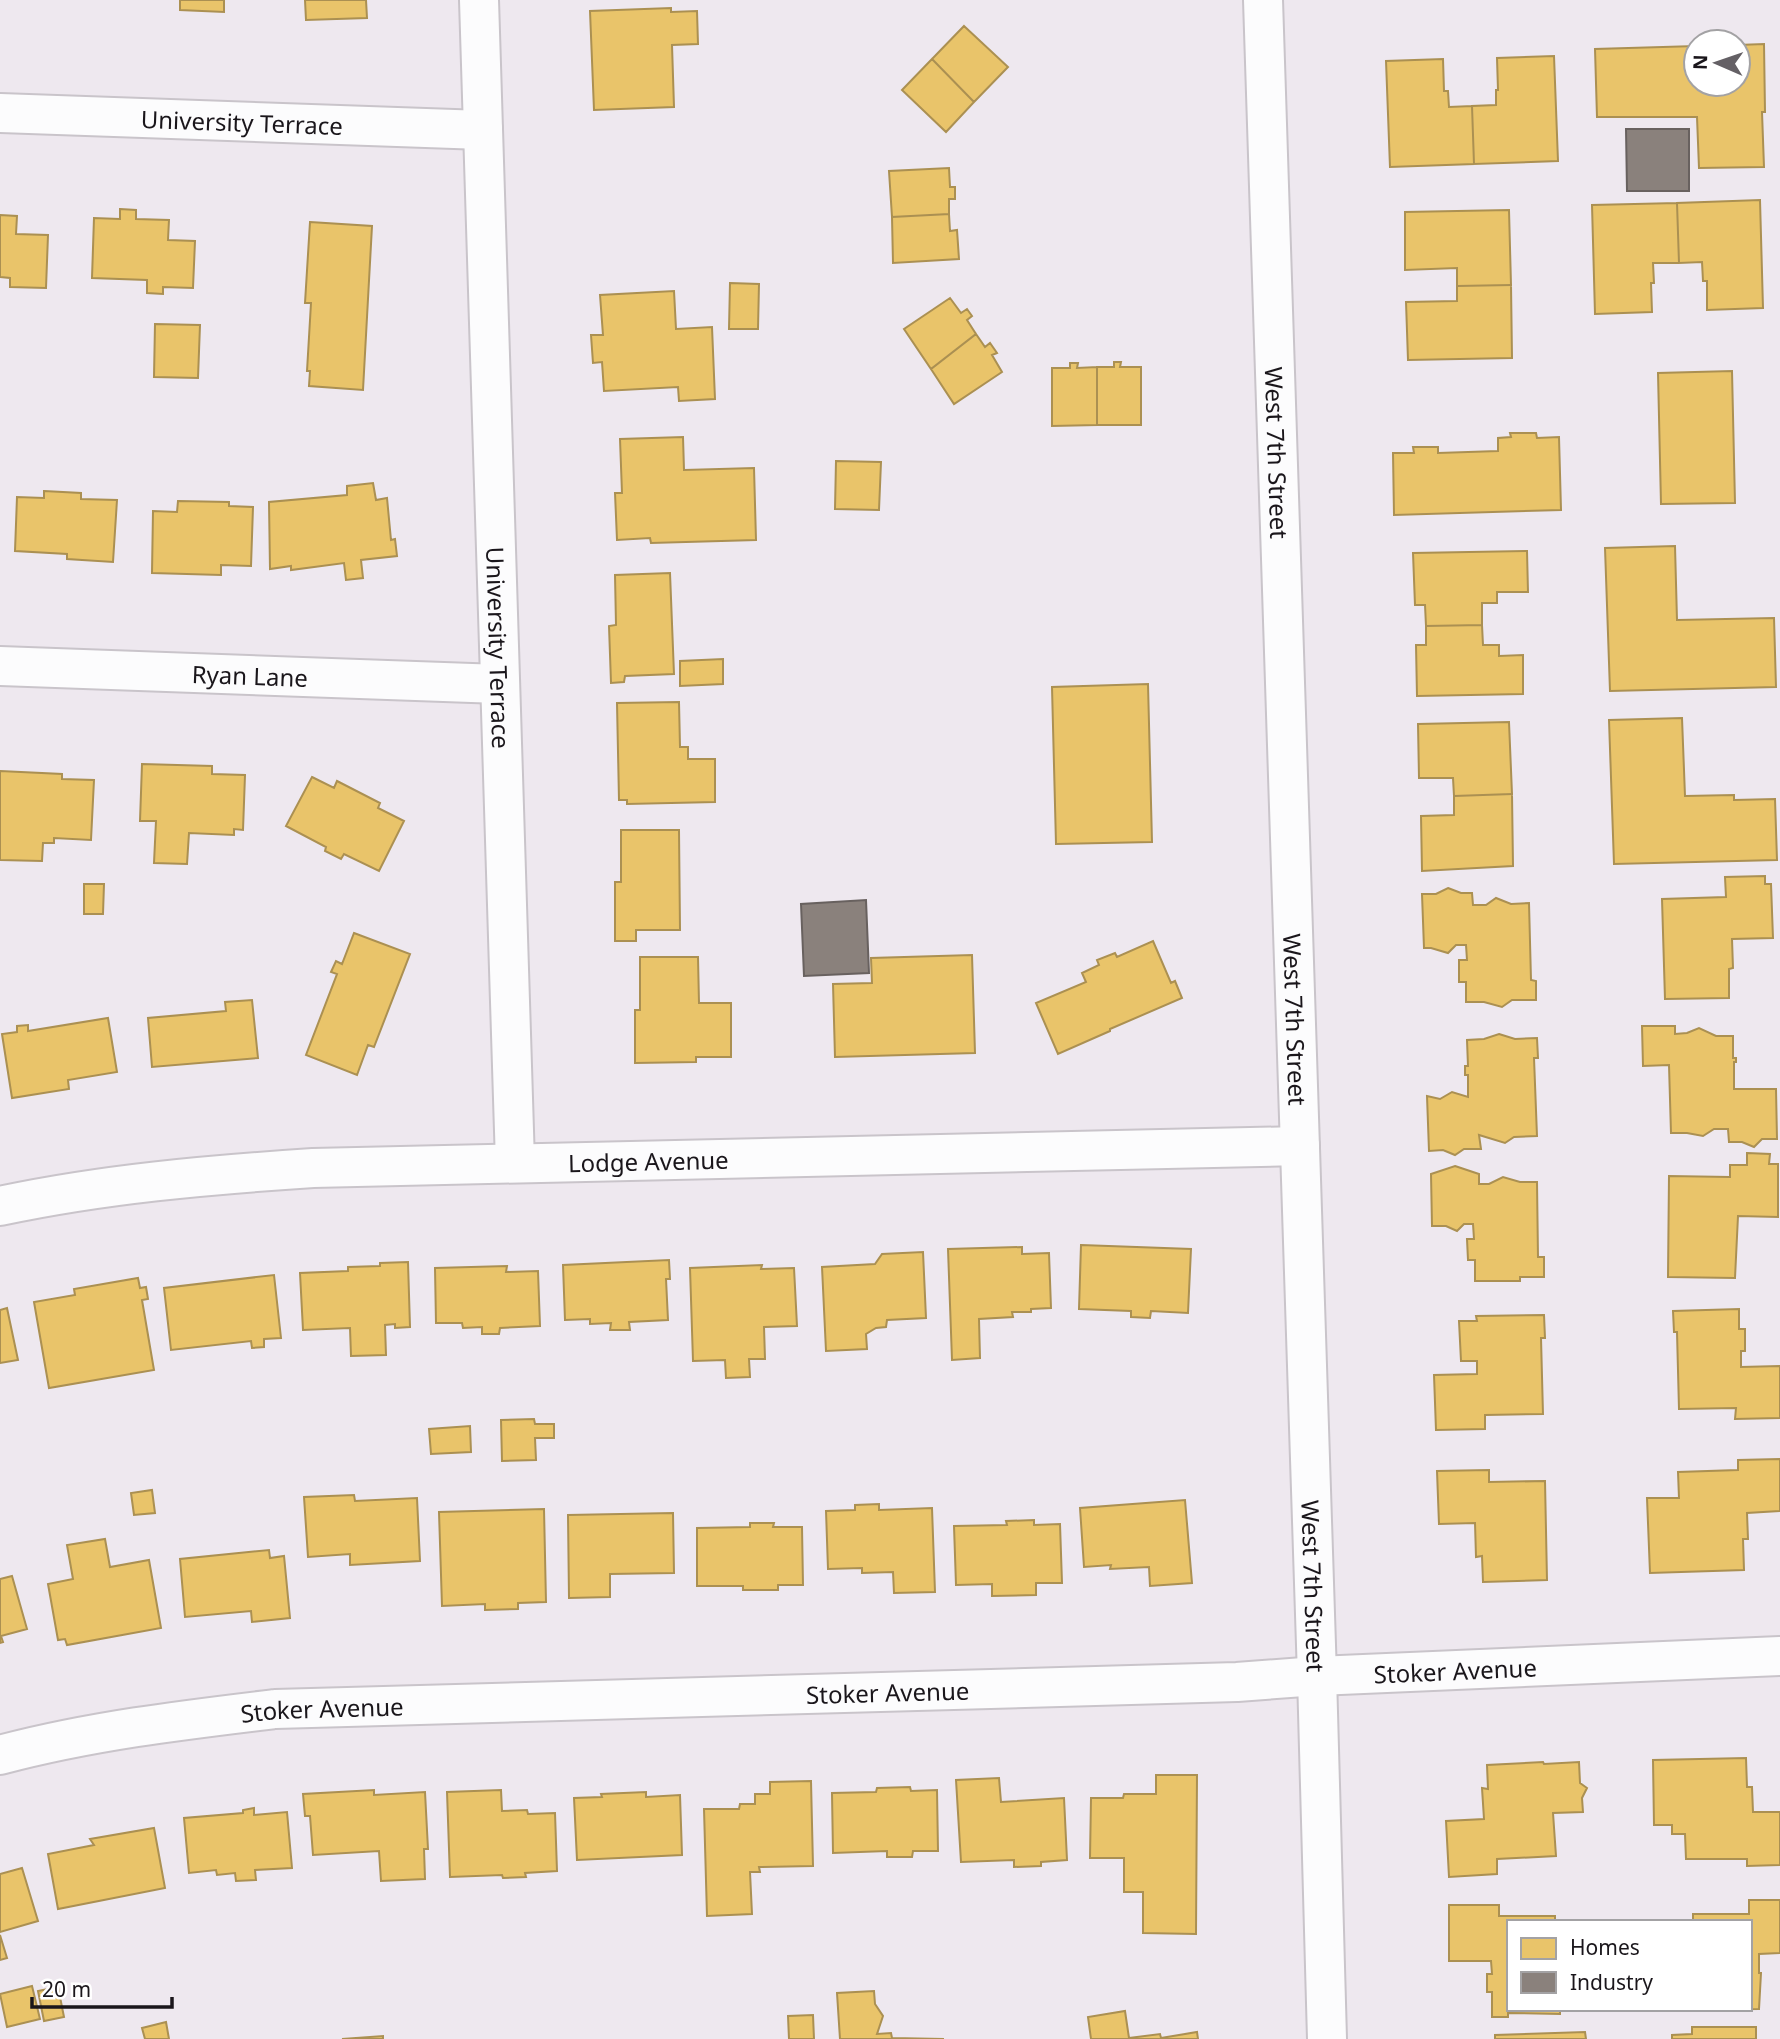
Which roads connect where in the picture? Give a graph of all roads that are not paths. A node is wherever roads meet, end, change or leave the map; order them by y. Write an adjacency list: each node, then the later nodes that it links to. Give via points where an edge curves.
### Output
1 (479, 0): 4 (street, University Terrace)
2 (1263, 0): 7 (street, West 7th Street)
3 (0, 113): 4 (street, University Terrace)
4 (483, 131): 6 (street, University Terrace)
5 (0, 666): 6 (street, Ryan Lane)
6 (500, 684): 8 (street, University Terrace)
7 (1300, 1146): 8 (street, Lodge Avenue); 11 (street, West 7th Street)
8 (515, 1163): 9 (street, Lodge Avenue, via 228,1174 134,1183)
9 (0, 1206)
10 (1780, 1656): 11 (street, Stoker Avenue)
11 (1317, 1676): 12 (street, Stoker Avenue, via 275,1709 168,1721); 13 (street, West 7th Street)
12 (0, 1755)
13 (1327, 2039)

